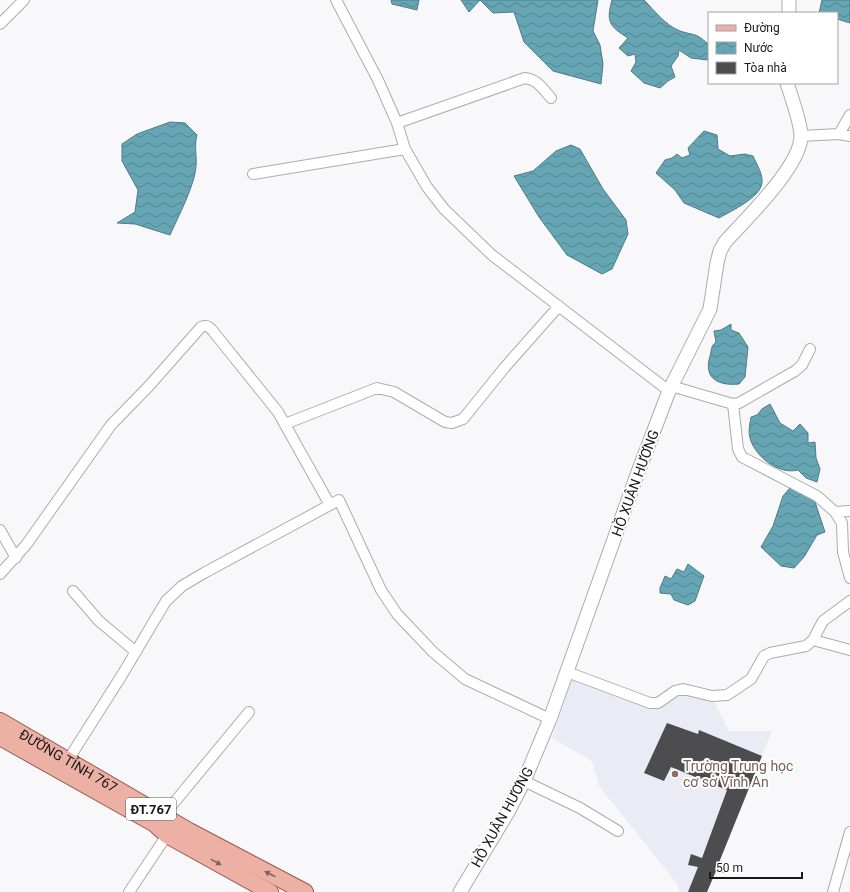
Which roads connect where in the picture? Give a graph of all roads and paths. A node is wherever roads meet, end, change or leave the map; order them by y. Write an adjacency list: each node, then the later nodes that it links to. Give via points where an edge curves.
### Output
1 (24, 0): 5 (street)
2 (336, 0): 9 (street)
3 (789, 0): 4 (street)
4 (789, 12)
5 (0, 24)
6 (786, 84): 11 (street)
7 (551, 98): 9 (street, via 538,84 525,78)
8 (850, 116): 10 (street)
9 (397, 122): 13 (street)
10 (839, 134): 11 (street); 12 (street)
11 (801, 136): 17 (street, HỒ XUÂN HƯƠNG, via 798,151 784,176 725,242 720,251 710,309)
12 (850, 136)
13 (405, 149): 14 (street); 15 (street, via 427,187 444,209 492,255)
14 (253, 174)
15 (559, 306): 17 (street); 19 (street, via 463,419 452,423 445,422 394,392 377,388)
16 (810, 349): 18 (street, via 802,365 795,371 748,399)
17 (670, 389): 18 (street); 32 (street, HỒ XUÂN HƯƠNG)
18 (733, 404): 22 (street, via 738,448 742,457 817,496)
19 (285, 424): 20 (street); 24 (street, via 278,412 205,325 111,425)
20 (330, 505): 31 (street, via 182,586 166,601); 34 (street, via 339,500 381,590 397,614 444,663 465,679)
21 (850, 511): 22 (street)
22 (835, 512): 26 (street, via 842,523 843,552)
23 (0, 530): 24 (street)
24 (16, 558): 25 (street)
25 (0, 574)
26 (850, 578)
27 (73, 591): 31 (street, via 99,621)
28 (850, 601): 29 (street, via 823,621)
29 (814, 640): 30 (street); 32 (street, via 806,646 764,656 751,679 727,696 720,697 683,689 658,702 650,702)
30 (850, 650)
31 (136, 652): 37 (street)
32 (567, 672): 34 (street, HỒ XUÂN HƯƠNG)
33 (249, 712): 39 (street)
34 (550, 719): 38 (street, HỒ XUÂN HƯƠNG)
35 (0, 721): 37 (main road, ĐƯỜNG TỈNH 767 / ĐT.767)
36 (0, 736): 42 (main road, ĐƯỜNG TỈNH 767 / ĐT.767, via 141,816)
37 (68, 760): 39 (main road, ĐƯỜNG TỈNH 767 / ĐT.767)
38 (524, 781): 40 (street, via 580,808); 47 (street, HỒ XUÂN HƯƠNG)
39 (163, 816): 43 (main road, ĐƯỜNG TỈNH 767 / ĐT.767)
40 (618, 831)
41 (850, 832): 48 (street)
42 (167, 835): 43 (main road, ĐƯỜNG TỈNH 767 / ĐT.767); 44 (street)
43 (199, 845): 45 (main road, ĐƯỜNG TỈNH 767 / ĐT.767, one-way to 45); 46 (main road, ĐƯỜNG TỈNH 767 / ĐT.767, one-way to 43)
44 (129, 892)
45 (270, 892)
46 (305, 892)
47 (460, 892)
48 (834, 892)

